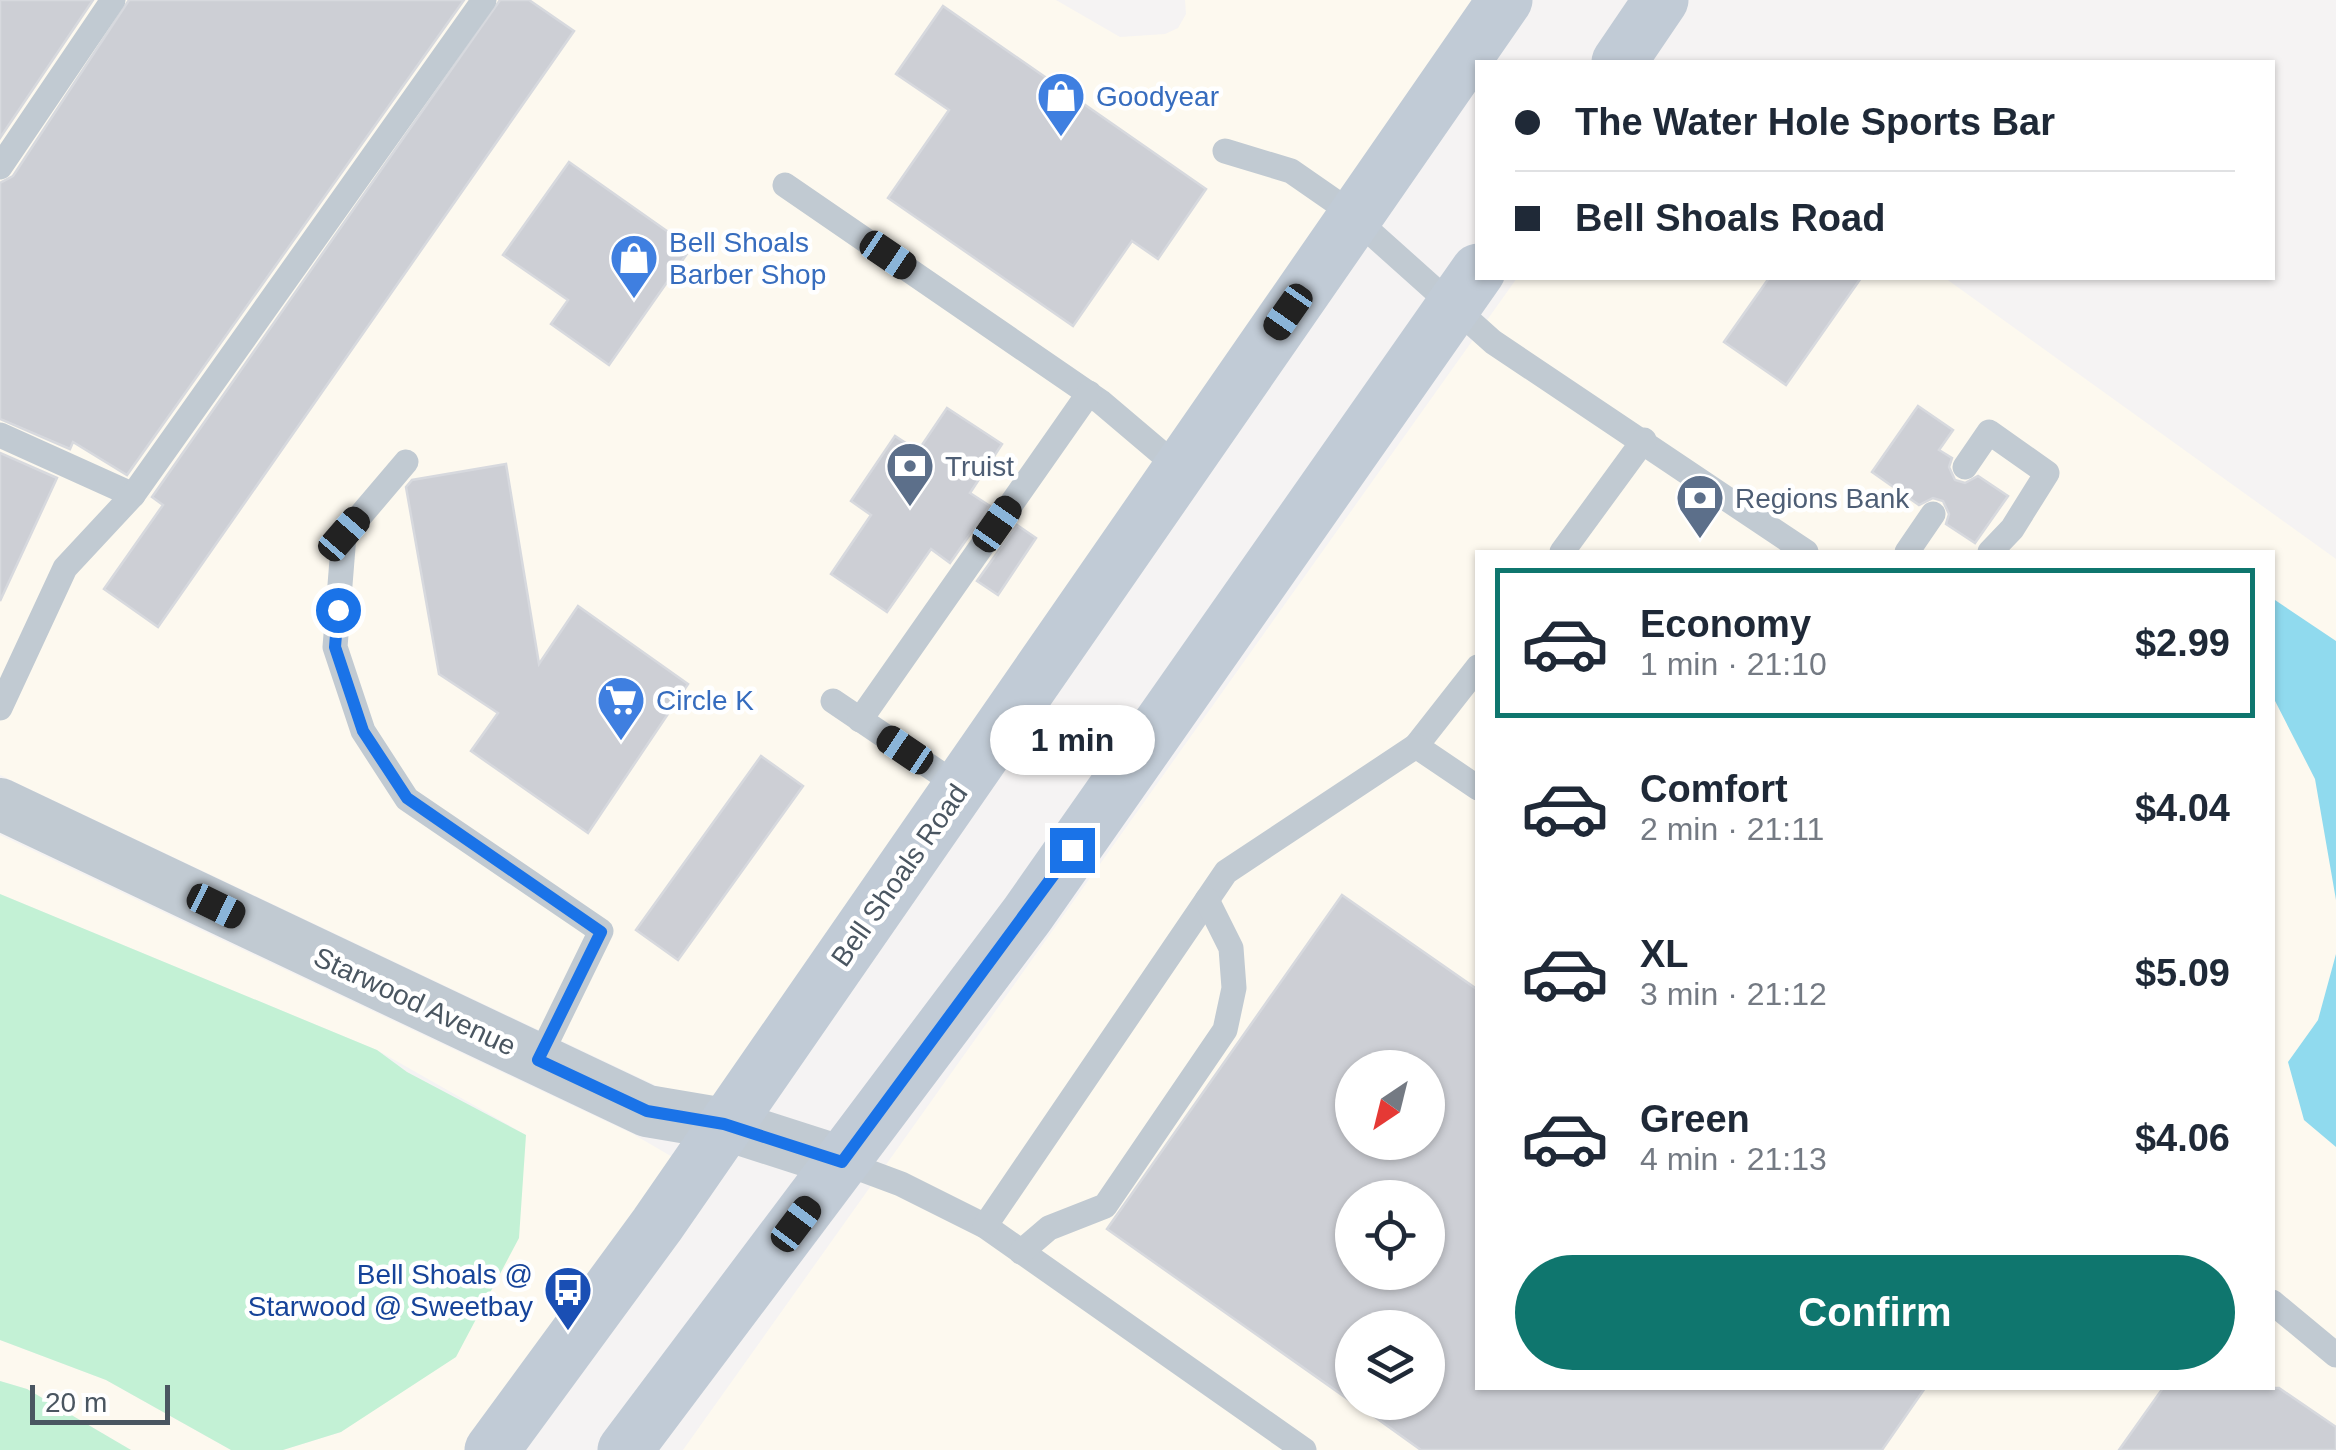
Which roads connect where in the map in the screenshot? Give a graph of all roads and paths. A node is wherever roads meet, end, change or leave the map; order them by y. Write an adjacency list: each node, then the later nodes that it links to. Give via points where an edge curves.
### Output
1 (114, 0): 7 (lane)
2 (484, 0): 17 (lane)
3 (1505, 0): 9 (main road, Bell Shoals Road)
4 (1661, 0): 5 (main road)
5 (1620, 60)
6 (1225, 151): 9 (lane, via 1291,171)
7 (0, 166)
8 (786, 185): 11 (lane)
9 (1354, 218): 10 (lane); 16 (main road, Bell Shoals Road)
10 (1465, 289): 13 (lane, via 1493,342); 34 (main road, via 1027,914)
11 (1089, 393): 16 (lane); 26 (lane)
12 (0, 435): 17 (lane)
13 (1644, 440): 19 (lane); 20 (lane)
14 (406, 462): 32 (lane, via 344,534 335,647 363,731 407,798 601,932)
15 (1965, 467): 22 (lane, via 1989,432 2047,473)
16 (1180, 469): 29 (main road, Bell Shoals Road)
17 (133, 495): 25 (lane, via 66,568)
18 (1932, 514): 21 (lane)
19 (1563, 550)
20 (1803, 550)
21 (1908, 550)
22 (1992, 550)
23 (1475, 670): 27 (lane)
24 (834, 701): 26 (lane)
25 (0, 708)
26 (860, 720): 29 (lane)
27 (1416, 746): 28 (lane); 31 (lane, via 1226,872)
28 (1475, 786)
29 (960, 787): 33 (main road, Bell Shoals Road)
30 (0, 804): 32 (street, Starwood Avenue)
31 (1207, 900): 35 (lane); 36 (lane, via 1231,948 1234,988 1225,1030 1104,1206 1049,1228)
32 (538, 1060): 33 (street, Starwood Avenue, via 647,1111)
33 (724, 1124): 34 (street, Starwood Avenue); 39 (main road, Bell Shoals Road, via 632,1262)
34 (842, 1162): 35 (lane); 40 (main road)
35 (985, 1226): 36 (lane)
36 (1021, 1252): 41 (lane)
37 (2275, 1304): 38 (lane)
38 (2336, 1355)
39 (492, 1450)
40 (626, 1450)
41 (1304, 1450)

